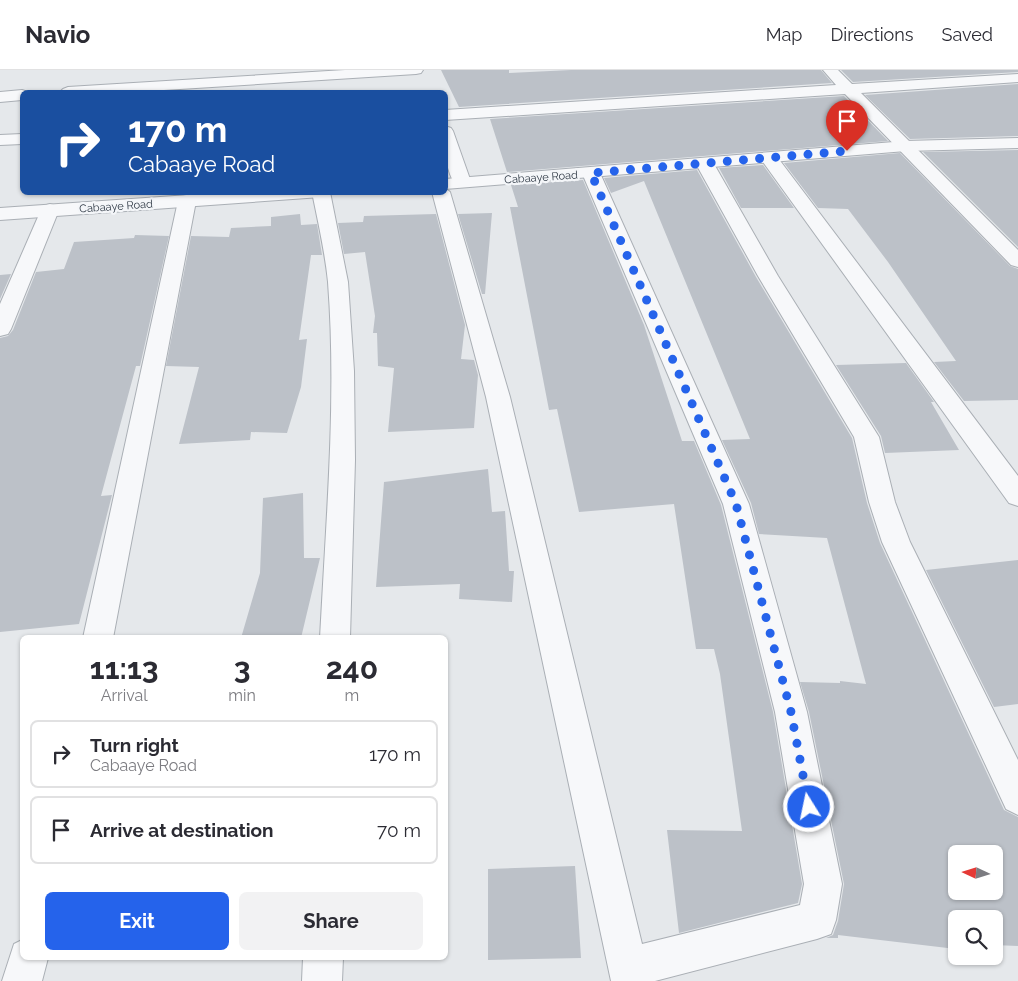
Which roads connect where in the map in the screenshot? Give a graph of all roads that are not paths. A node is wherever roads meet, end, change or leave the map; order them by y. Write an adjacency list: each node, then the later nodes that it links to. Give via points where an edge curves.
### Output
1 (830, 70): 5 (street)
2 (418, 74): 4 (street)
3 (1018, 78): 5 (street)
4 (107, 90)
5 (850, 90): 8 (street); 12 (street)
6 (20, 96): 7 (street)
7 (0, 97)
8 (448, 115)
9 (20, 139): 10 (street)
10 (0, 140)
11 (1018, 143): 12 (street, Cabaaye Road)
12 (906, 146): 13 (street, Cabaaye Road); 23 (street)
13 (769, 158): 14 (street, Cabaaye Road); 25 (street)
14 (705, 164): 16 (street, Cabaaye Road); 28 (street, via 768,276 866,437 896,542)
15 (448, 172): 17 (street)
16 (591, 173): 17 (street, Cabaaye Road); 31 (street, via 736,504 791,712 823,884 817,920)
17 (449, 186): 31 (street)
18 (276, 195): 20 (street, Cabaaye Road)
19 (322, 195): 27 (street, via 338,280 343,363)
20 (187, 201): 21 (street, Cabaaye Road); 26 (street)
21 (50, 210): 22 (street, Cabaaye Road); 24 (street)
22 (0, 214)
23 (1018, 261)
24 (0, 329)
25 (1018, 496)
26 (99, 635)
27 (335, 635)
28 (1018, 797)
29 (27, 960): 32 (street)
30 (323, 960): 33 (street)
31 (629, 974)
32 (22, 981)
33 (322, 981)

